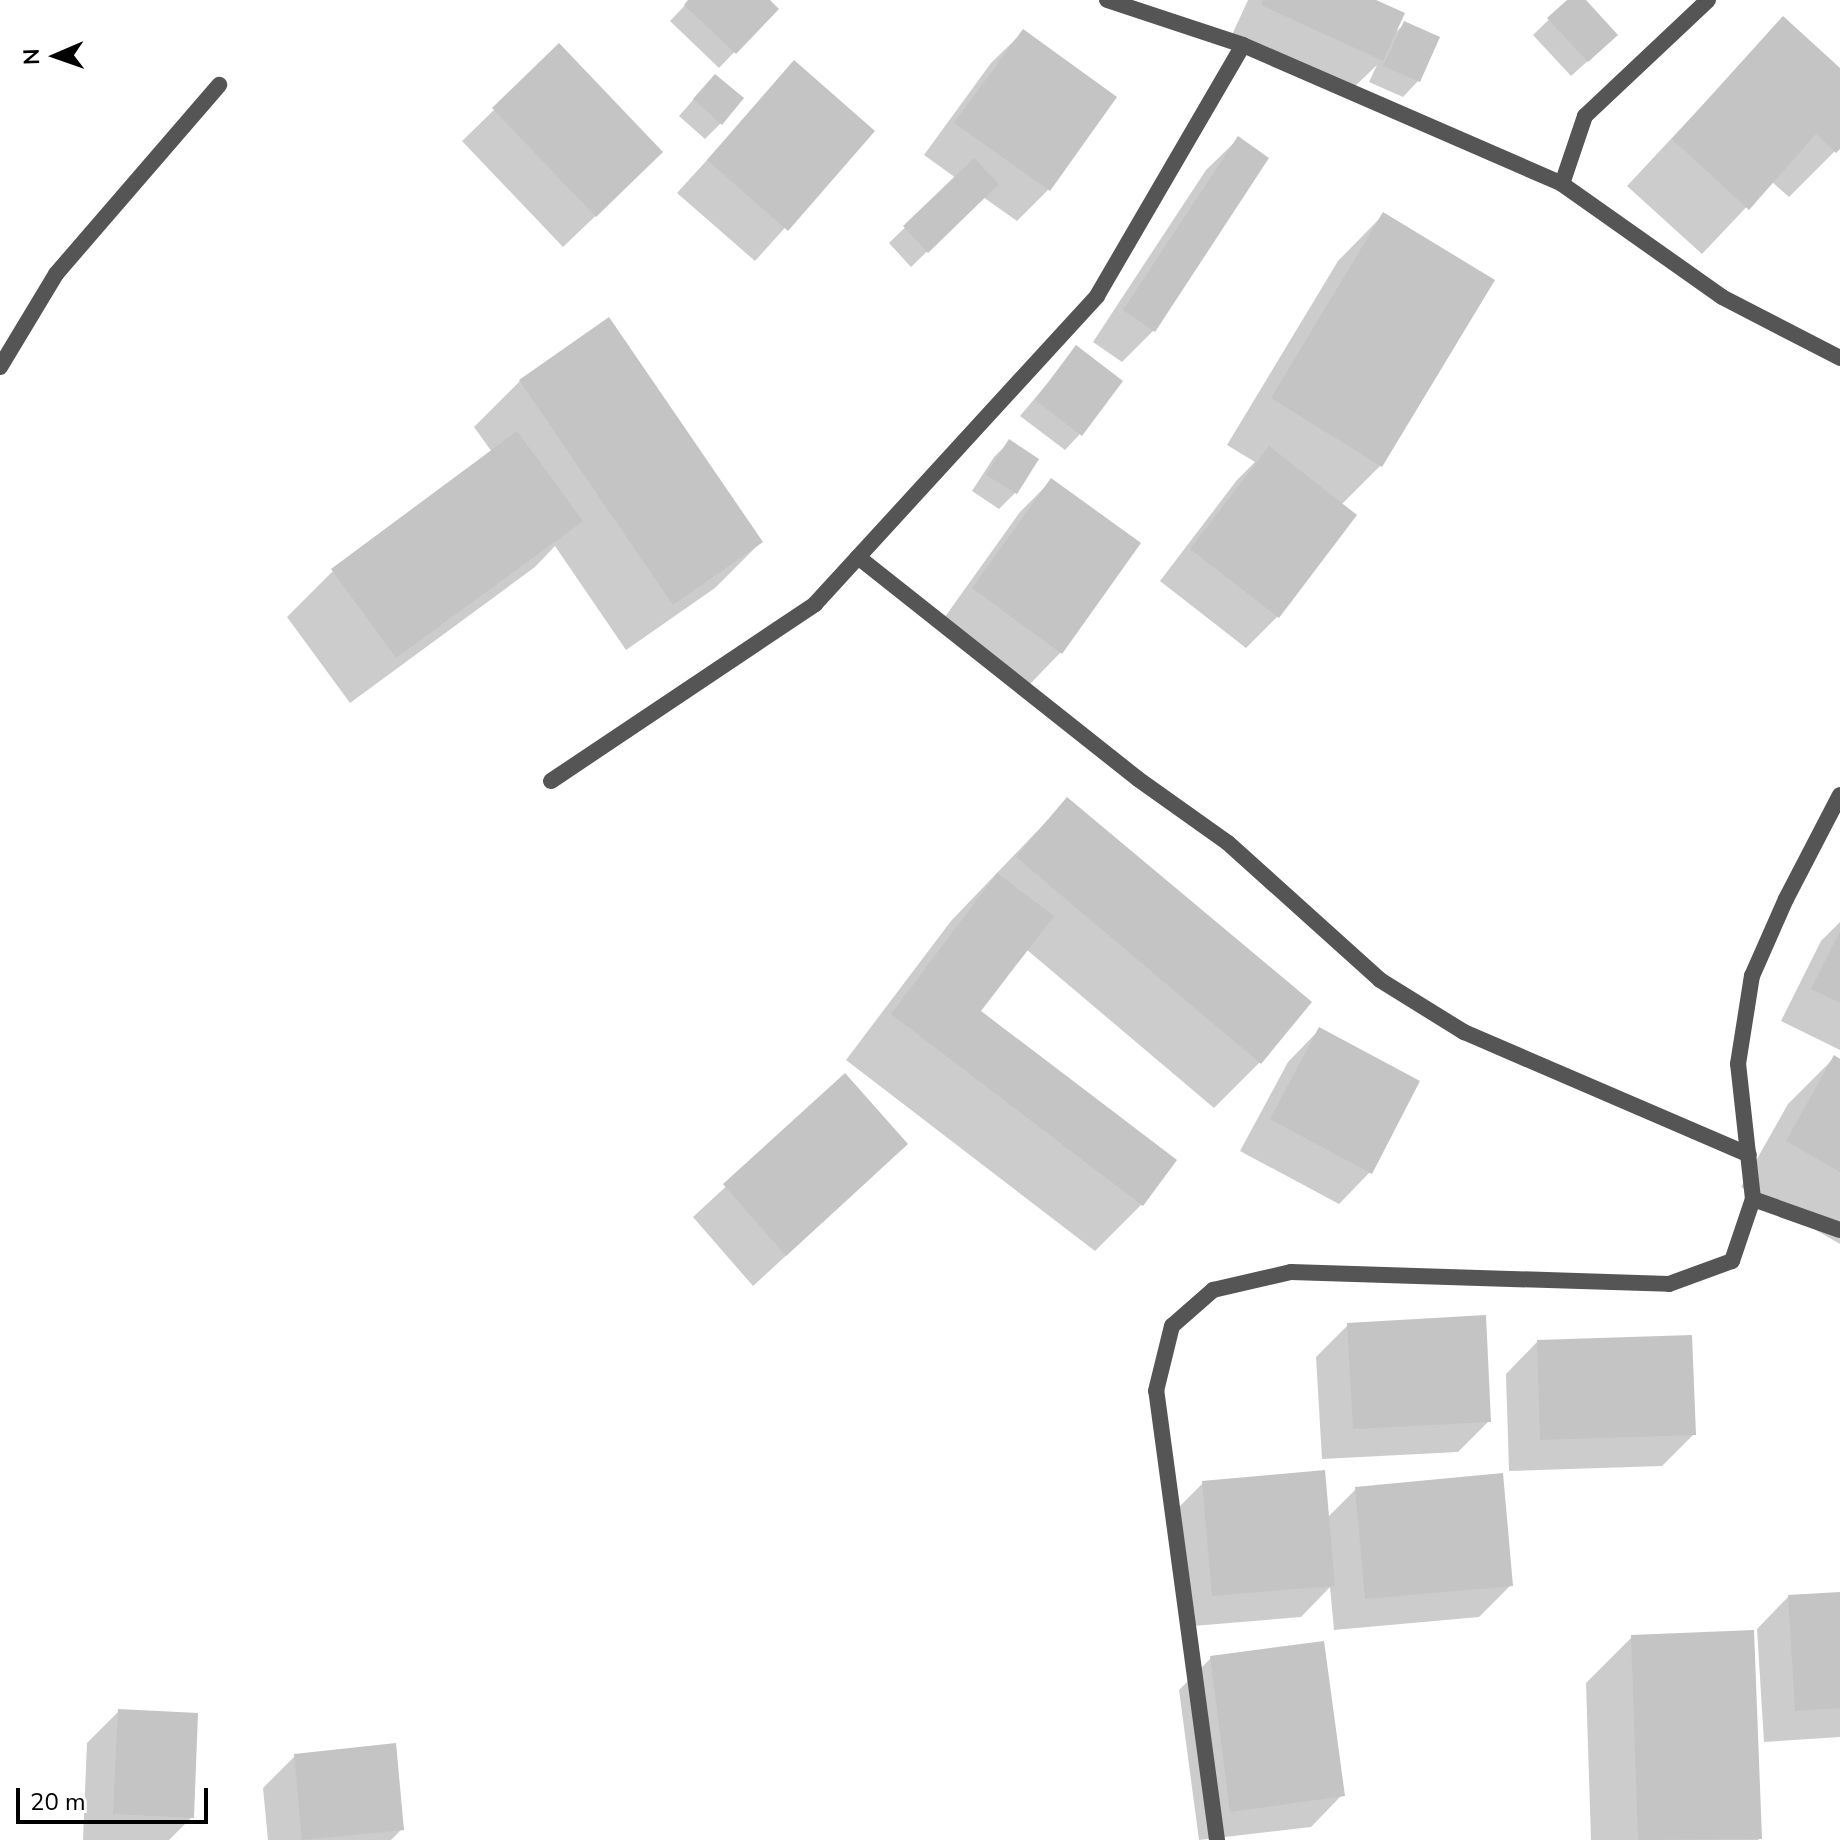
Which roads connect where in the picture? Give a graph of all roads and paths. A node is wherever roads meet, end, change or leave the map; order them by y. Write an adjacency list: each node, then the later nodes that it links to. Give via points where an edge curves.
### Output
1 (1107, 0): 3 (street)
2 (1708, 0): 5 (street, via 1585,116)
3 (1243, 45): 5 (street); 8 (street, via 1097,296)
4 (219, 85): 7 (street, via 56,274)
5 (1562, 184): 6 (street, via 1722,297)
6 (1840, 358)
7 (0, 367)
8 (858, 557): 9 (street, via 815,604); 11 (street, via 1138,779 1228,843 1380,980 1464,1032)
9 (551, 781)
10 (1840, 795): 11 (street, via 1752,976 1738,1064)
11 (1749, 1155): 12 (street)
12 (1753, 1199): 13 (street); 14 (street, via 1732,1261 1669,1284 1291,1272 1213,1290 1172,1326 1156,1391)
13 (1840, 1230)
14 (1217, 1840)

